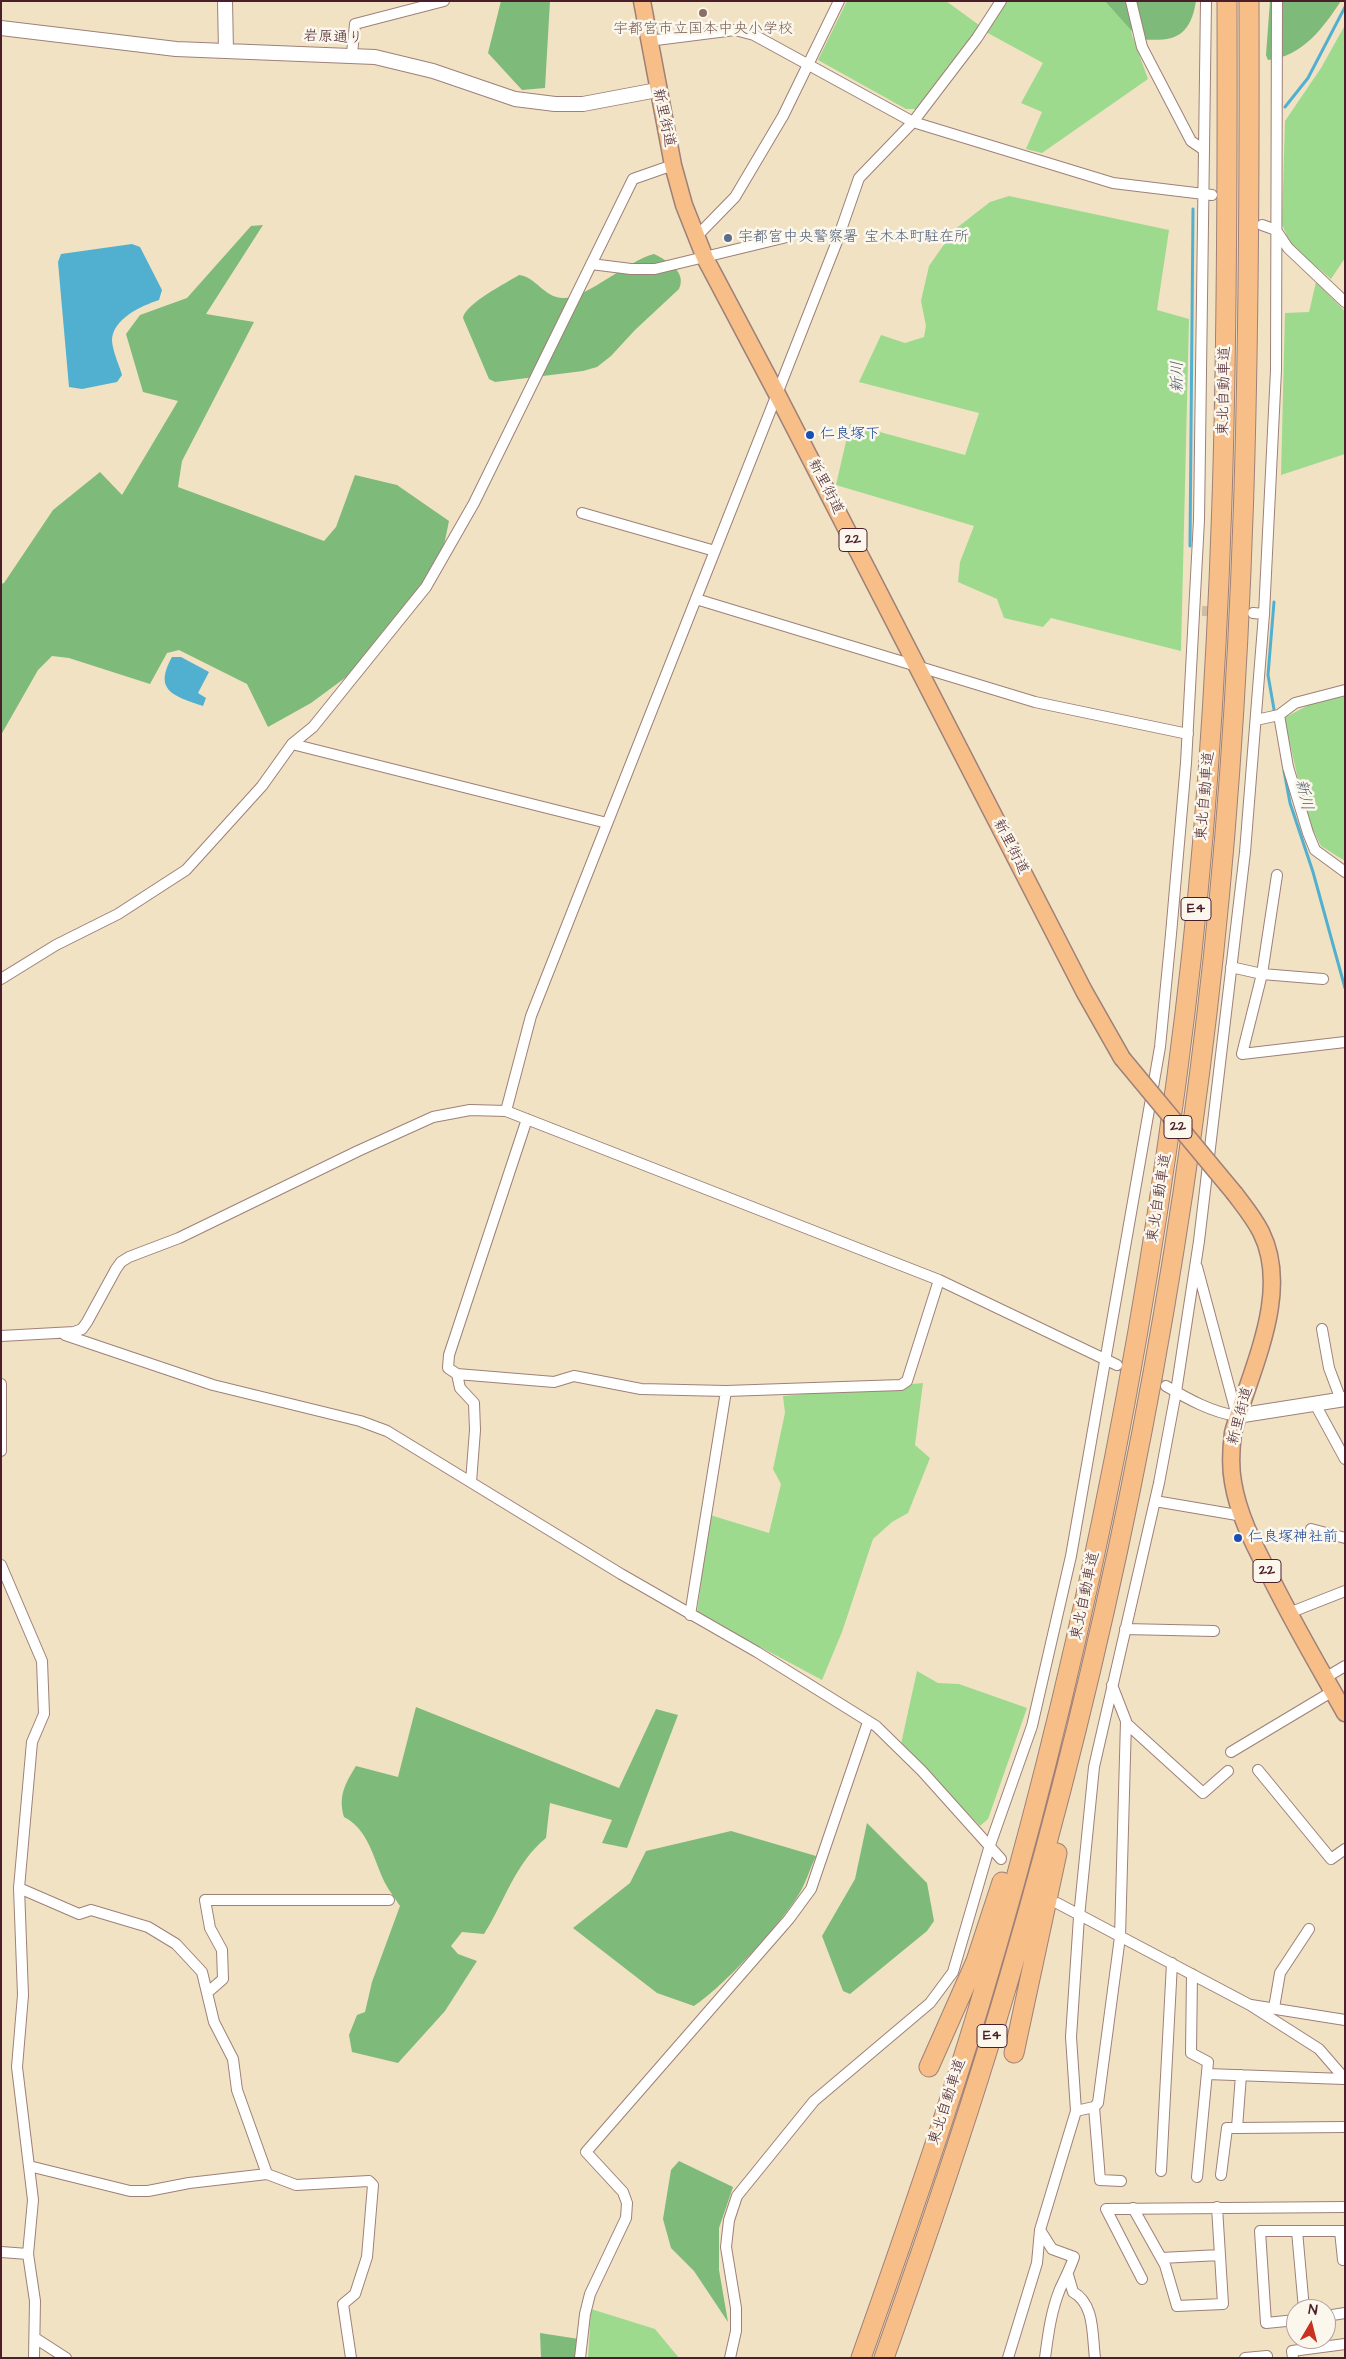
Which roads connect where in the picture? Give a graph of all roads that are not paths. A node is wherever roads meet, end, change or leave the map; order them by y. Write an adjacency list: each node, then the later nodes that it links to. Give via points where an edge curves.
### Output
1 (225, 1): 13 (street)
2 (444, 1): 14 (street, via 355,24)
3 (642, 1): 12 (main road, 新里街道 / 22)
4 (839, 1): 15 (street)
5 (1001, 1): 17 (street)
6 (1131, 1): 18 (street, via 1142,46 1191,141)
7 (1206, 1): 18 (street)
8 (1227, 1): 88 (highway, 東北自動車道 / E4, via 1226,305 1220,565 1214,688 1196,908 1166,1156 1127,1394 1081,1621)
9 (1249, 1): 81 (highway, 東北自動車道 / E4, via 1248,298 1242,555 1218,910 1192,1132 1168,1291 1130,1493)
10 (1277, 1): 22 (street)
11 (1, 28): 13 (street, 岩原通り, via 132,45)
12 (648, 41): 15 (street, via 736,30 754,35); 16 (main road, 新里街道 / 22)
13 (226, 51): 14 (street, 岩原通り)
14 (352, 54): 16 (street, 岩原通り, via 400,62 515,99 555,104 591,103)
15 (809, 66): 17 (street); 23 (street, via 735,197)
16 (657, 90): 19 (main road, 新里街道 / 22)
17 (913, 122): 20 (street, via 1113,184); 28 (street, via 859,178)
18 (1204, 150): 20 (street)
19 (673, 165): 23 (main road, 新里街道 / 22); 26 (street, via 633,179)
20 (1208, 193): 38 (street, via 1198,611)
21 (1262, 225): 22 (street)
22 (1276, 230): 27 (street, via 1300,261); 33 (street, via 1276,370)
23 (696, 237): 25 (main road, 新里街道 / 22)
24 (787, 237): 25 (street)
25 (705, 258): 26 (street, via 646,270); 28 (main road, 新里街道 / 22)
26 (591, 264): 39 (street, via 474,503 426,587 313,726)
27 (1345, 302)
28 (778, 394): 30 (street); 34 (main road, 新里街道 / 22)
29 (582, 513): 30 (street)
30 (715, 550): 31 (street)
31 (696, 599): 34 (street); 40 (street)
32 (1253, 613): 33 (street)
33 (1264, 614): 37 (street)
34 (918, 667): 38 (street, via 1035,702); 64 (main road, 新里街道 / 22, bridge, via 1084,991 1122,1058 1234,1194 1261,1232 1271,1274 1269,1308 1264,1336)
35 (1345, 690): 36 (street, via 1295,703)
36 (1279, 715): 37 (street); 41 (street, via 1288,768 1315,850)
37 (1256, 720): 43 (street)
38 (1188, 734): 55 (street, via 1160,1047)
39 (292, 744): 40 (street); 45 (street, via 262,786 186,870 118,914)
40 (607, 823): 48 (street, via 531,1016)
41 (1345, 872)
42 (1277, 875): 44 (street)
43 (1231, 967): 44 (street); 50 (street)
44 (1262, 974): 46 (street); 47 (street, via 1242,1054)
45 (1, 979)
46 (1323, 979)
47 (1345, 1042)
48 (506, 1111): 49 (street); 53 (street, via 470,1110 433,1117 179,1238 129,1257 116,1269 82,1329)
49 (528, 1119): 51 (street); 57 (street, via 449,1355 448,1368)
50 (1195, 1261): 61 (street); 64 (street)
51 (939, 1280): 55 (street); 60 (street, via 907,1382 901,1385)
52 (1322, 1329): 62 (street, via 1329,1368)
53 (61, 1334): 54 (street); 67 (street, via 213,1385 360,1421 387,1431)
54 (1, 1336)
55 (1106, 1360): 56 (street); 89 (street, via 1071,1556 1032,1726)
56 (1117, 1366)
57 (457, 1374): 60 (street, via 554,1382 574,1376 642,1389); 67 (street, via 460,1388 474,1403)
58 (1, 1384): 65 (street)
59 (1166, 1386): 61 (street)
60 (726, 1391): 75 (street)
61 (1176, 1392): 64 (street, via 1224,1414); 68 (street)
62 (1343, 1400): 63 (street)
63 (1315, 1404): 64 (street); 66 (street)
64 (1238, 1416): 69 (main road, 新里街道 / 22, via 1232,1441 1232,1465 1233,1482)
65 (1, 1451)
66 (1345, 1459)
67 (471, 1482): 75 (street)
68 (1155, 1501): 69 (street); 76 (street)
69 (1243, 1516): 74 (main road, 新里街道 / 22)
70 (1311, 1529): 71 (street)
71 (1345, 1538)
72 (1, 1565): 92 (street, via 42,1661 44,1714 32,1742)
73 (1345, 1591): 74 (street)
74 (1289, 1613): 79 (main road, 新里街道 / 22)
75 (690, 1615): 83 (street, via 757,1652)
76 (1125, 1629): 77 (street); 80 (street)
77 (1214, 1631)
78 (1345, 1666): 79 (street)
79 (1329, 1684): 82 (main road, 新里街道 / 22); 85 (street)
80 (1112, 1685): 84 (street); 95 (street, via 1094,1767)
81 (1082, 1709): 104 (highway, via 1068,1806); 142 (highway, 東北自動車道 / E4, via 1002,2002 961,2136)
82 (1345, 1713)
83 (868, 1722): 89 (street, via 922,1771); 139 (street, via 811,1890 586,2152 623,2192 627,2204 626,2218 590,2294)
84 (1126, 1723): 87 (street, via 1203,1793); 97 (street)
85 (1231, 1752)
86 (1258, 1770): 90 (street, via 1331,1860)
87 (1228, 1771)
88 (1035, 1803): 105 (highway, via 1009,1861 962,1996); 141 (highway, 東北自動車道 / E4, via 980,2004)
89 (990, 1845): 91 (street); 140 (street, via 953,1972 930,2003 814,2101 737,2196 729,2220 726,2247 736,2308 736,2331)
90 (1345, 1849)
91 (1001, 1859)
92 (19, 1888): 100 (street, via 79,1914 91,1910 148,1927 176,1944 202,1972); 113 (street, via 23,1995 18,2067)
93 (389, 1900): 100 (street, via 205,1900 210,1928 222,1950 223,1980)
94 (1057, 1903): 95 (street)
95 (1079, 1916): 97 (street); 110 (street, via 1071,2036)
96 (1309, 1929): 102 (street, via 1280,1973)
97 (1120, 1937): 98 (street); 109 (street, via 1098,2103)
98 (1172, 1963): 99 (street); 114 (street)
99 (1192, 1974): 101 (street); 106 (street, via 1191,2053 1208,2062)
100 (207, 1993): 115 (street, via 214,2022 232,2059 238,2090)
101 (1250, 2005): 102 (street); 108 (street, via 1319,2049)
102 (1274, 2008): 103 (street)
103 (1345, 2020)
104 (1014, 2053)
105 (930, 2067)
106 (1207, 2074): 107 (street); 117 (street)
107 (1241, 2075): 108 (street); 112 (street)
108 (1345, 2079)
109 (1094, 2107): 110 (street); 118 (street, via 1100,2180)
110 (1076, 2111): 122 (street)
111 (1345, 2127): 112 (street)
112 (1237, 2128): 116 (street, via 1227,2128)
113 (29, 2166): 115 (street, via 130,2191); 126 (street, via 33,2200)
114 (1161, 2171)
115 (267, 2174): 138 (street, via 296,2185 369,2181 373,2185 367,2257 356,2294 343,2304)
116 (1221, 2175)
117 (1196, 2177)
118 (1121, 2181)
119 (1217, 2207): 120 (street); 121 (street); 127 (street)
120 (1345, 2207)
121 (1133, 2208): 128 (street); 131 (street, via 1106,2209)
122 (1040, 2230): 130 (street, via 1052,2249 1074,2257); 143 (street, via 1037,2263)
123 (1297, 2231): 124 (street); 132 (street); 133 (street, via 1260,2231 1266,2323)
124 (1342, 2231): 129 (street)
125 (1, 2252): 126 (street)
126 (28, 2254): 134 (street, via 35,2301)
127 (1220, 2255): 128 (street); 128 (street, via 1223,2304 1178,2306)
128 (1160, 2258)
129 (1345, 2260)
130 (1068, 2276): 144 (street, via 1060,2290 1050,2325); 145 (street, via 1073,2292 1082,2297 1089,2308)
131 (1142, 2279)
132 (1303, 2299)
133 (1286, 2321)
134 (35, 2338): 136 (street); 137 (street)
135 (1345, 2344): 148 (street, via 1292,2350)
136 (34, 2358)
137 (66, 2358)
138 (351, 2358)
139 (580, 2358)
140 (730, 2358)
141 (861, 2358)
142 (884, 2358)
143 (1008, 2358)
144 (1045, 2358)
145 (1095, 2358)
146 (1245, 2358): 147 (street)
147 (1267, 2358)
148 (1293, 2358)

